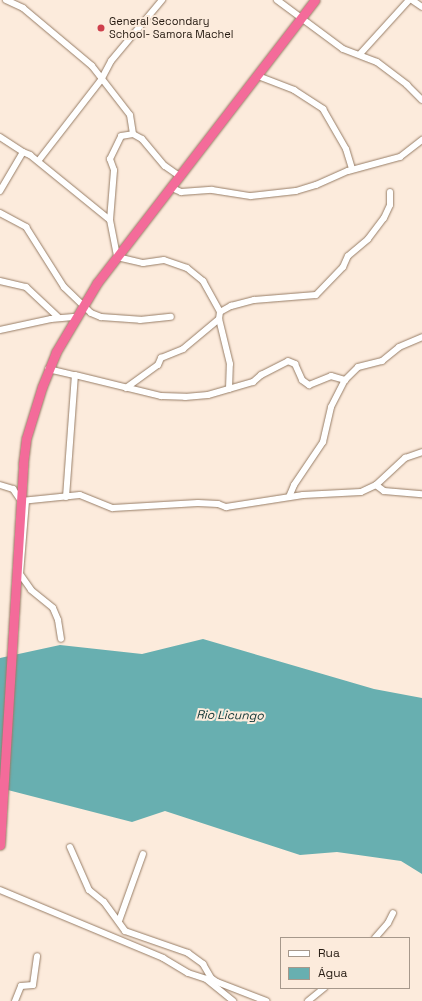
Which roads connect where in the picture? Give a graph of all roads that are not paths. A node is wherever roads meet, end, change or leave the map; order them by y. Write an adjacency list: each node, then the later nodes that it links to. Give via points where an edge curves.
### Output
1 (6, 0): 10 (street, via 23,8 71,48 92,66)
2 (162, 0): 10 (street, via 111,61)
3 (277, 0): 7 (street)
4 (315, 0): 7 (highway)
5 (411, 0): 6 (street); 8 (street)
6 (422, 7)
7 (301, 18): 8 (street, via 343,49); 9 (highway)
8 (360, 54): 11 (street, via 390,71)
9 (258, 76): 17 (street, via 290,88 323,109 344,143); 18 (highway)
10 (101, 80): 12 (street, via 130,115); 16 (street)
11 (422, 100)
12 (133, 134): 18 (street, via 142,139 165,166); 23 (street, via 121,136 110,159 114,170)
13 (0, 137): 15 (street)
14 (422, 140): 17 (street, via 400,157)
15 (23, 152): 16 (street); 20 (street)
16 (39, 160): 23 (street)
17 (352, 170): 19 (street, via 307,188 251,196 212,190 181,192)
18 (181, 177): 19 (highway)
19 (172, 188): 24 (highway)
20 (0, 191)
21 (390, 192): 27 (street, via 390,205 384,218 316,295 254,300)
22 (0, 213): 26 (street, via 26,227 64,287)
23 (110, 220): 24 (street)
24 (117, 258): 26 (highway); 27 (street, via 143,263 164,260 187,268 203,281)
25 (0, 281): 30 (street, via 26,286)
26 (84, 305): 28 (highway); 29 (street, via 91,313 101,317 140,320)
27 (220, 312): 31 (street)
28 (76, 317): 30 (street); 34 (highway)
29 (171, 317)
30 (59, 318): 32 (street)
31 (218, 319): 37 (street, via 182,349 161,358 158,365); 38 (street, via 230,364)
32 (0, 330)
33 (422, 337): 36 (street, via 399,346 382,361 358,367)
34 (48, 369): 35 (street); 45 (highway, via 26,439)
35 (75, 375): 37 (street); 43 (street)
36 (345, 380): 38 (street, via 331,376 308,385 302,380 294,364 288,361 253,382); 44 (street, via 331,407 323,442 294,485)
37 (126, 388): 38 (street, via 175,397 208,395)
38 (229, 389)
39 (422, 452): 41 (street, via 399,462)
40 (0, 485): 45 (street, via 13,489)
41 (376, 485): 42 (street, via 384,491); 44 (street, via 360,492)
42 (422, 494)
43 (66, 497): 44 (street, via 86,496 106,506 118,508 198,503 226,507); 45 (street)
44 (289, 497)
45 (24, 501): 46 (street, via 20,574 31,590 53,608); 47 (highway, via 13,613)
46 (61, 639)
47 (0, 845)
48 (70, 847): 52 (street, via 89,890 104,902)
49 (143, 854): 52 (street)
50 (0, 890): 57 (street, via 163,958 188,973 206,979)
51 (393, 912): 53 (street, via 388,923)
52 (119, 921): 58 (street, via 122,927 132,934 188,953 203,964 212,978 218,982)
53 (376, 937)
54 (37, 956): 56 (street, via 33,985 21,986)
55 (323, 989): 59 (street)
56 (15, 1001)
57 (233, 1001)
58 (266, 1001)
59 (308, 1001)

